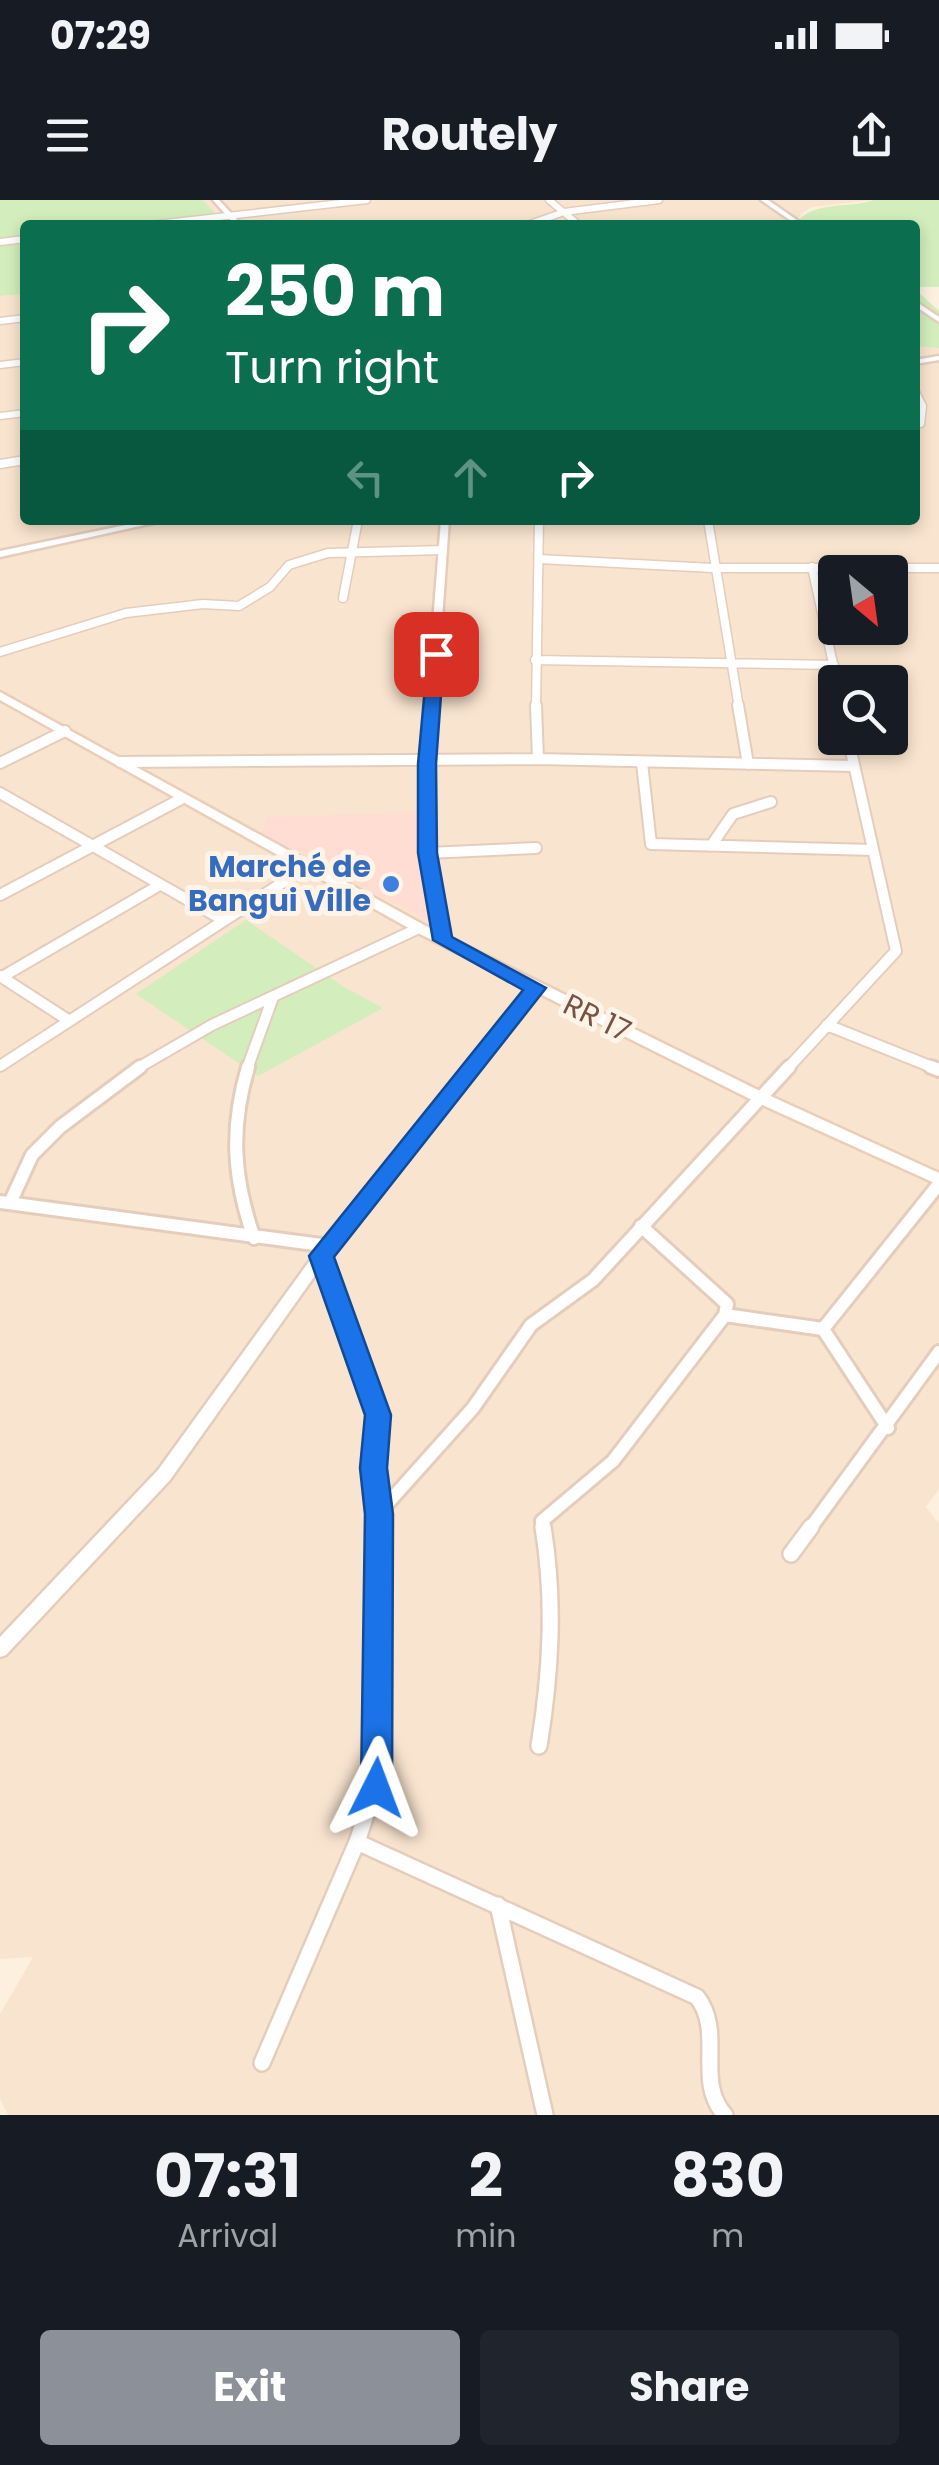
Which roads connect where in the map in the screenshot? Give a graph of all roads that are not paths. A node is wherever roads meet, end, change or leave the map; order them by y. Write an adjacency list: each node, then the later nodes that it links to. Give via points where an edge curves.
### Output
1 (216, 200): 7 (street)
2 (367, 200): 7 (street)
3 (549, 200): 6 (street)
4 (659, 200): 6 (street)
5 (764, 200): 13 (street)
6 (564, 212): 11 (street); 12 (street)
7 (231, 216): 8 (street); 9 (street); 10 (street)
8 (194, 220)
9 (227, 220)
10 (235, 220)
11 (541, 220)
12 (573, 220)
13 (794, 220)
14 (920, 400): 15 (street)
15 (921, 424)
16 (138, 525): 23 (street)
17 (358, 525): 21 (street)
18 (444, 525): 22 (street)
19 (539, 525): 24 (street)
20 (709, 525): 25 (street)
21 (359, 549): 22 (street); 28 (street); 29 (street, via 289,565 240,606 144,610)
22 (442, 550): 40 (street)
23 (0, 554)
24 (539, 559): 25 (street); 30 (street)
25 (713, 568): 26 (street); 31 (street)
26 (812, 568): 27 (street); 32 (street)
27 (939, 568)
28 (343, 598)
29 (0, 652)
30 (535, 660): 31 (street); 36 (street)
31 (730, 663): 32 (street); 41 (street)
32 (834, 665)
33 (0, 696): 34 (main road, RR 17 / RR 17)
34 (66, 731): 37 (main road, RR 17 / RR 17); 39 (street)
35 (852, 755): 42 (street)
36 (538, 760): 38 (street); 40 (street)
37 (120, 762): 40 (street); 44 (main road, RR 17 / RR 17)
38 (642, 762): 41 (street); 46 (street, via 651,844)
39 (0, 764)
40 (427, 764): 50 (street)
41 (748, 764): 42 (street)
42 (854, 766): 49 (street)
43 (0, 793): 47 (street)
44 (181, 799): 47 (street); 51 (main road, RR 17 / RR 17)
45 (771, 802): 46 (street, via 728,815)
46 (711, 846): 49 (street)
47 (92, 848): 52 (street); 53 (street)
48 (536, 848): 50 (street)
49 (873, 850): 61 (street, via 896,951)
50 (428, 853): 56 (street)
51 (306, 868): 54 (street); 55 (main road, RR 17 / RR 17)
52 (158, 886): 54 (street); 57 (street)
53 (0, 895)
54 (222, 920): 60 (street)
55 (420, 928): 56 (main road, RR 17 / RR 17); 59 (street)
56 (443, 940): 58 (main road, RR 17 / RR 17)
57 (1, 977): 60 (street)
58 (536, 988): 64 (main road, RR 17 / RR 17); 69 (street)
59 (273, 997): 66 (street, via 146,1062 60,1127 26,1163); 68 (street, via 232,1130 237,1196)
60 (68, 1020): 62 (street)
61 (827, 1025): 63 (street); 64 (street)
62 (0, 1066)
63 (939, 1070)
64 (759, 1097): 65 (main road, RR 17 / RR 17); 67 (street)
65 (939, 1181): 71 (street)
66 (5, 1202): 68 (street)
67 (640, 1226): 70 (street, via 726,1304); 74 (street, via 593,1280 530,1325 472,1408)
68 (254, 1238): 69 (street)
69 (325, 1251): 74 (street, via 376,1406); 76 (street, via 164,1475)
70 (726, 1315): 71 (street); 77 (street, via 612,1461 542,1521 550,1571 551,1672)
71 (822, 1328): 73 (street)
72 (939, 1352): 73 (street)
73 (888, 1428): 75 (street)
74 (379, 1514): 78 (street, via 379,1767)
75 (792, 1554)
76 (0, 1649)
77 (539, 1746)
78 (357, 1842): 79 (street); 80 (street)
79 (498, 1905): 81 (street); 82 (street, via 707,2006 712,2098)
80 (262, 2063)
81 (545, 2115)
82 (725, 2115)

